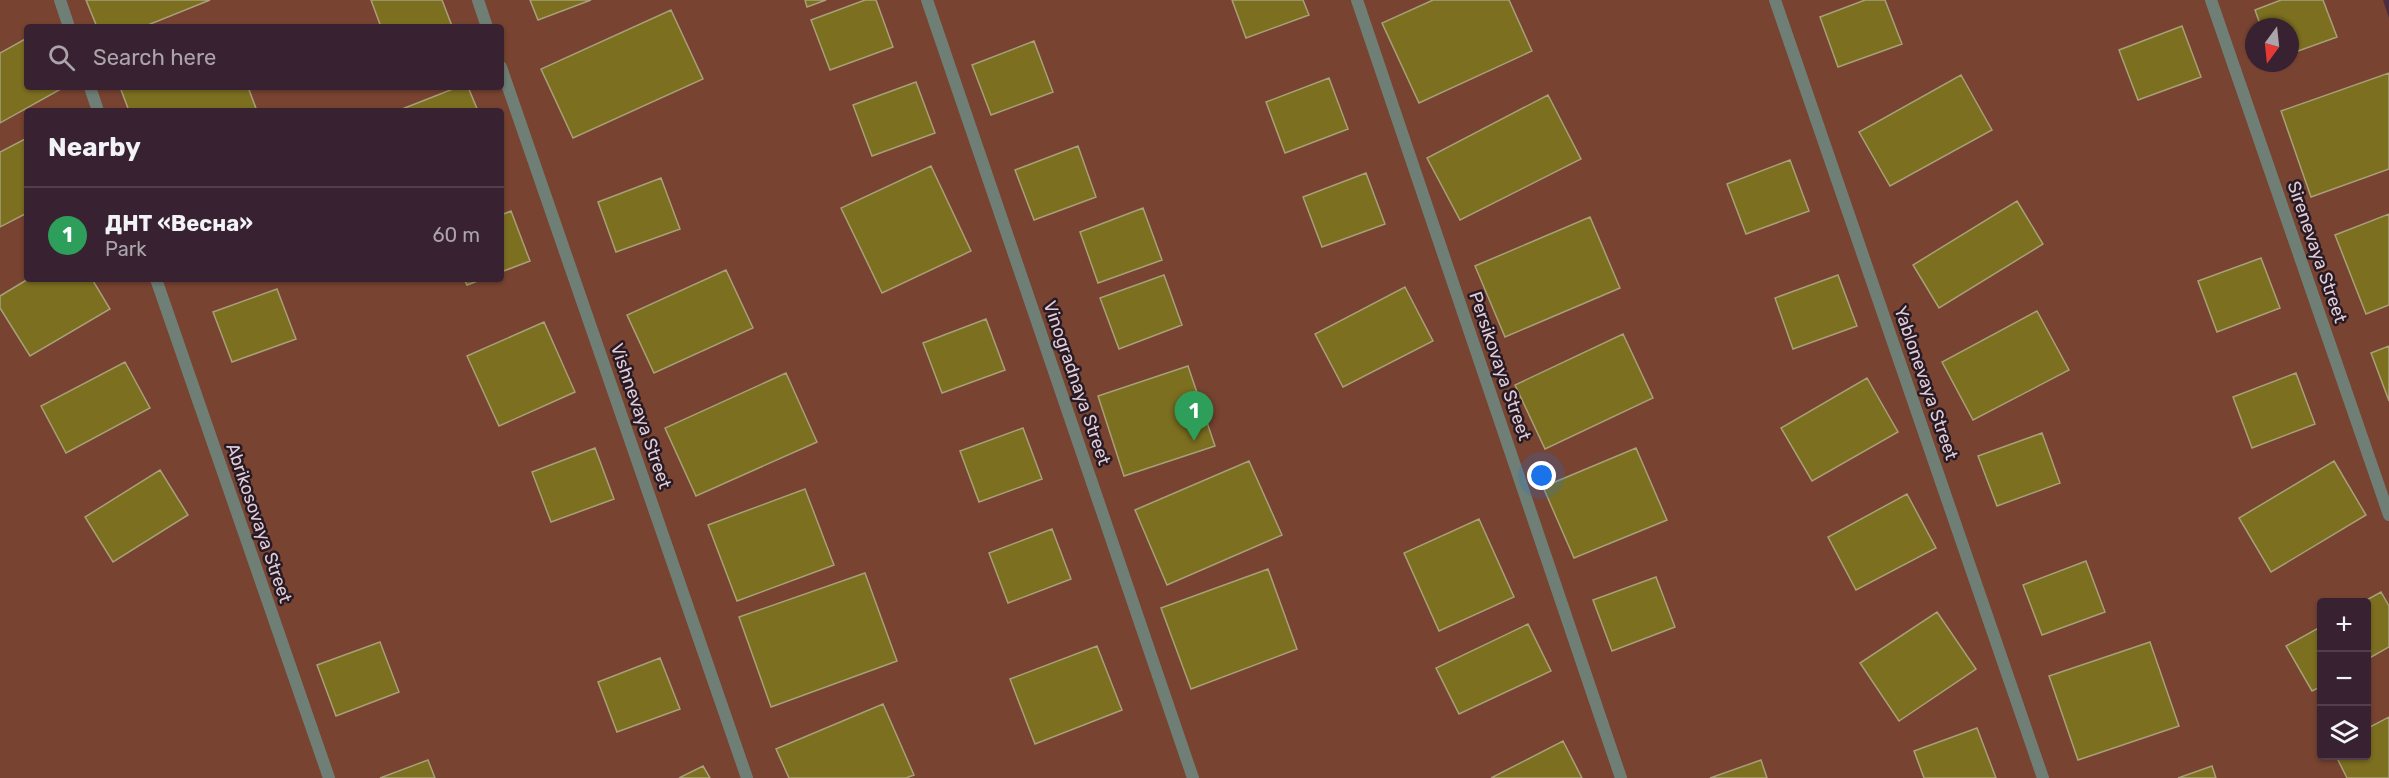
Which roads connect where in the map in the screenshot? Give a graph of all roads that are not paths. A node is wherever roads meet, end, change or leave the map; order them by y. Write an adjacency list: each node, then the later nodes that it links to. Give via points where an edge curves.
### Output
1 (60, 0): 7 (lane)
2 (478, 0): 8 (lane)
3 (927, 0): 16 (lane, Vinogradnaya Street)
4 (1357, 0): 17 (lane, Persikovaya Street)
5 (1775, 0): 18 (lane, Yablonevaya Street)
6 (2211, 0): 13 (lane, Sirenevaya Street)
7 (68, 24)
8 (486, 24)
9 (504, 76): 15 (lane, Vishnevaya Street)
10 (91, 90): 11 (lane)
11 (97, 108)
12 (157, 282): 14 (lane, Abrikosovaya Street)
13 (2389, 515)
14 (328, 778)
15 (747, 778)
16 (1193, 778)
17 (1621, 778)
18 (2043, 778)

